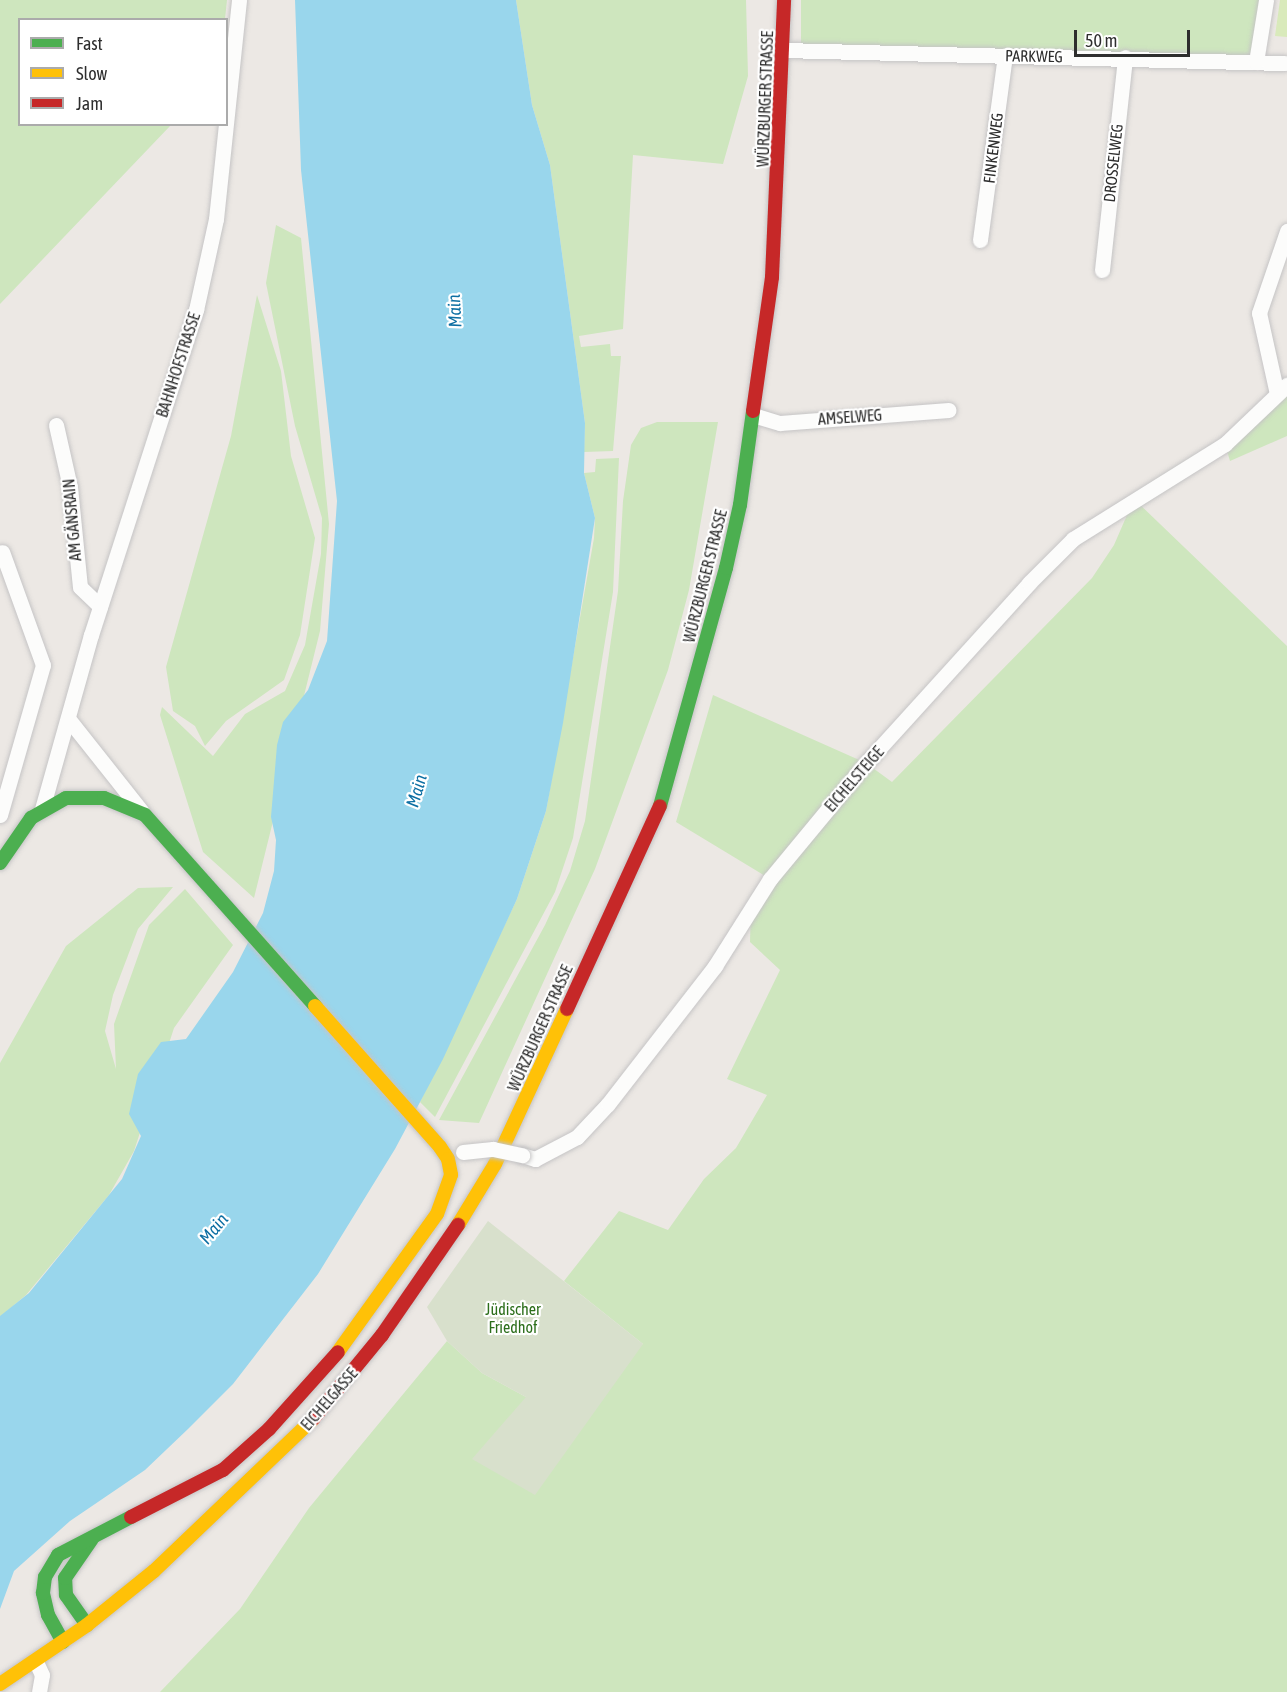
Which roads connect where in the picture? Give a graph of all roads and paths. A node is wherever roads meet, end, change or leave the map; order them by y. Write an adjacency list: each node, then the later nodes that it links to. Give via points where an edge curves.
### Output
1 (239, 0): 17 (street, BAHNHOFSTRASSE, via 229,125 209,254 196,310)
2 (784, 0): 4 (main road, WÜRZBURGER STRASSE)
3 (1266, 0): 7 (street)
4 (783, 50): 5 (street, PARKWEG); 14 (main road, WÜRZBURGER STRASSE, via 772,277)
5 (1005, 56): 6 (street, PARKWEG); 10 (street, FINKENWEG)
6 (1125, 57): 7 (street, PARKWEG); 11 (street, DROSSELWEG)
7 (1256, 62): 8 (street, PARKWEG)
8 (1284, 63)
9 (1287, 231): 12 (street, via 1259,314)
10 (980, 240)
11 (1102, 270)
12 (1282, 390): 24 (street, EICHELSTEIGE, bridge, via 1225,444 1073,539 1029,583 866,763 770,879 715,966 608,1104 577,1137 535,1159 493,1149)
13 (949, 410): 14 (street, AMSELWEG, via 780,423)
14 (753, 415): 23 (main road, WÜRZBURGER STRASSE, via 726,568 660,805)
15 (56, 425): 17 (street, AM GÄNSRAIN, via 70,487 80,587)
16 (2, 552): 20 (street, via 43,665)
17 (100, 606): 18 (street, BAHNHOFSTRASSE)
18 (69, 721): 19 (street, BAHNHOFSTRASSE); 21 (street)
19 (42, 809): 21 (main road, via 66,798 89,796 116,801); 22 (main road)
20 (0, 815)
21 (150, 819): 24 (main road)
22 (0, 863)
23 (513, 1125): 26 (main road, EICHELGASSE, via 487,1178 438,1257 346,1382 232,1501)
24 (444, 1153): 25 (main road, via 449,1185 437,1214 383,1293 301,1396 223,1470)
25 (96, 1533): 26 (main road, via 65,1578 66,1595); 27 (main road, via 58,1555 45,1577 45,1607)
26 (87, 1625): 27 (main road, EICHELGASSE)
27 (63, 1642): 28 (main road, EICHELGASSE)
28 (36, 1662): 29 (main road, EICHELGASSE); 30 (street, via 42,1675)
29 (0, 1684)
30 (39, 1692)

